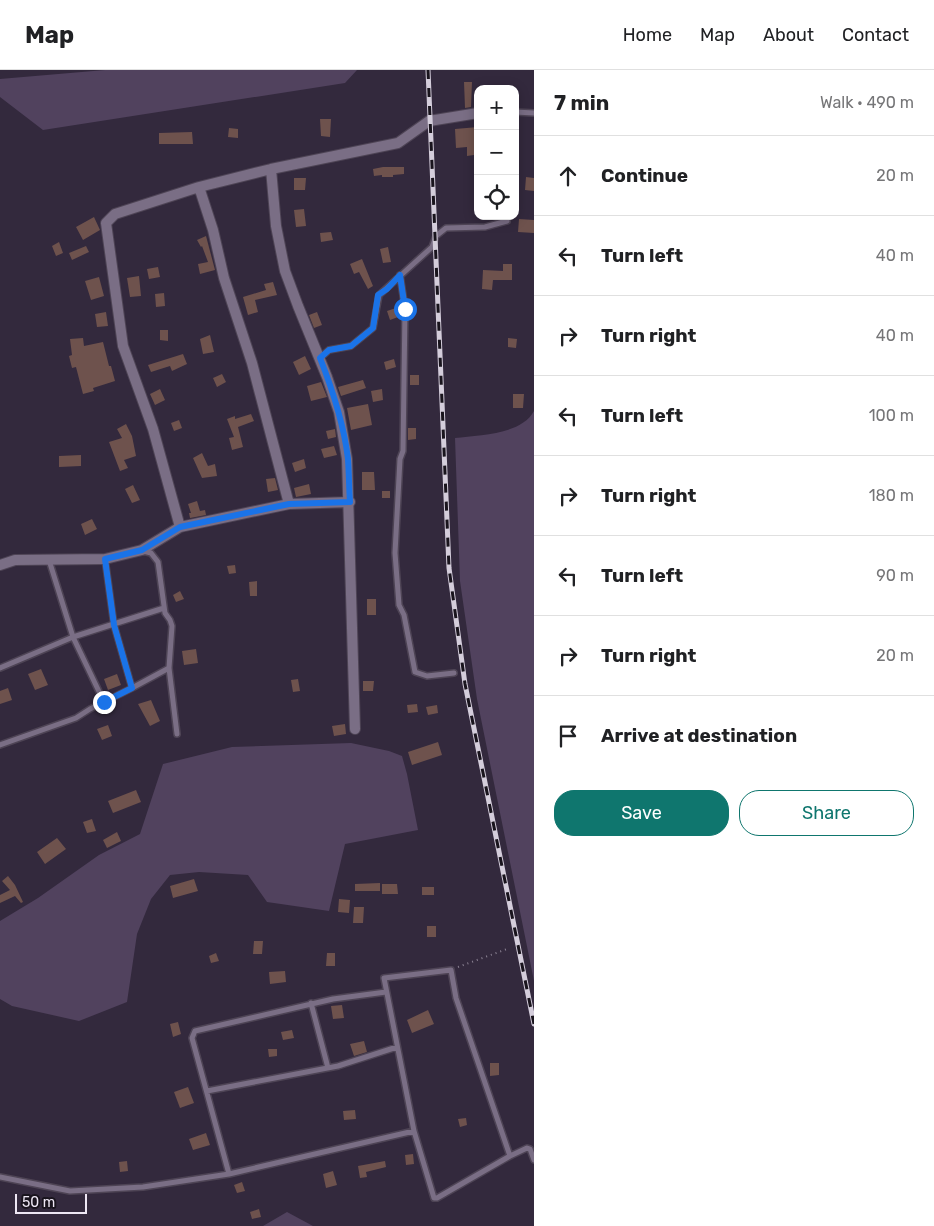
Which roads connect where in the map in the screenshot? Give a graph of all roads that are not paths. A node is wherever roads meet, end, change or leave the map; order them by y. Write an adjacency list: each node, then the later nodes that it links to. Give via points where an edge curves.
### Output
1 (519, 112): 2 (lane)
2 (534, 113)
3 (474, 114): 4 (street, via 429,121 398,143)
4 (271, 169): 5 (street); 8 (street, via 276,226 286,270)
5 (199, 187): 10 (street, via 252,363); 11 (street, via 115,214 106,222 123,346 153,428)
6 (507, 221): 7 (lane, via 485,227 446,228 436,236 432,247)
7 (400, 275): 8 (lane, via 378,295 373,328 351,346 329,350); 21 (lane, via 405,327 403,451 395,553 399,603 416,672 427,676)
8 (320, 358): 9 (street, via 344,433)
9 (350, 502): 10 (street); 24 (street)
10 (289, 504): 11 (street)
11 (180, 527): 12 (street)
12 (142, 550): 13 (street); 16 (lane, via 151,553 158,562)
13 (105, 559): 14 (street); 17 (lane)
14 (49, 560): 15 (street, via 16,560); 18 (lane)
15 (0, 565)
16 (164, 608): 17 (lane); 20 (lane, via 172,626)
17 (114, 625): 18 (lane); 22 (lane)
18 (73, 637): 19 (lane); 23 (lane)
19 (0, 668)
20 (170, 668): 22 (lane); 25 (lane)
21 (454, 673)
22 (132, 688): 23 (lane)
23 (104, 702): 26 (lane, via 76,718)
24 (355, 729)
25 (178, 734)
26 (0, 746)
27 (386, 992): 28 (lane); 29 (lane); 33 (lane, via 383,981 386,977 451,970 456,998)
28 (311, 1003): 30 (lane); 31 (lane, via 195,1032 192,1038)
29 (397, 1047): 30 (lane); 32 (lane)
30 (328, 1068): 31 (lane)
31 (207, 1091): 35 (lane)
32 (414, 1131): 33 (lane, via 435,1199); 35 (lane)
33 (510, 1156): 34 (lane, via 528,1148)
34 (534, 1160)
35 (229, 1174): 36 (lane, via 144,1187 70,1191)
36 (0, 1177)

